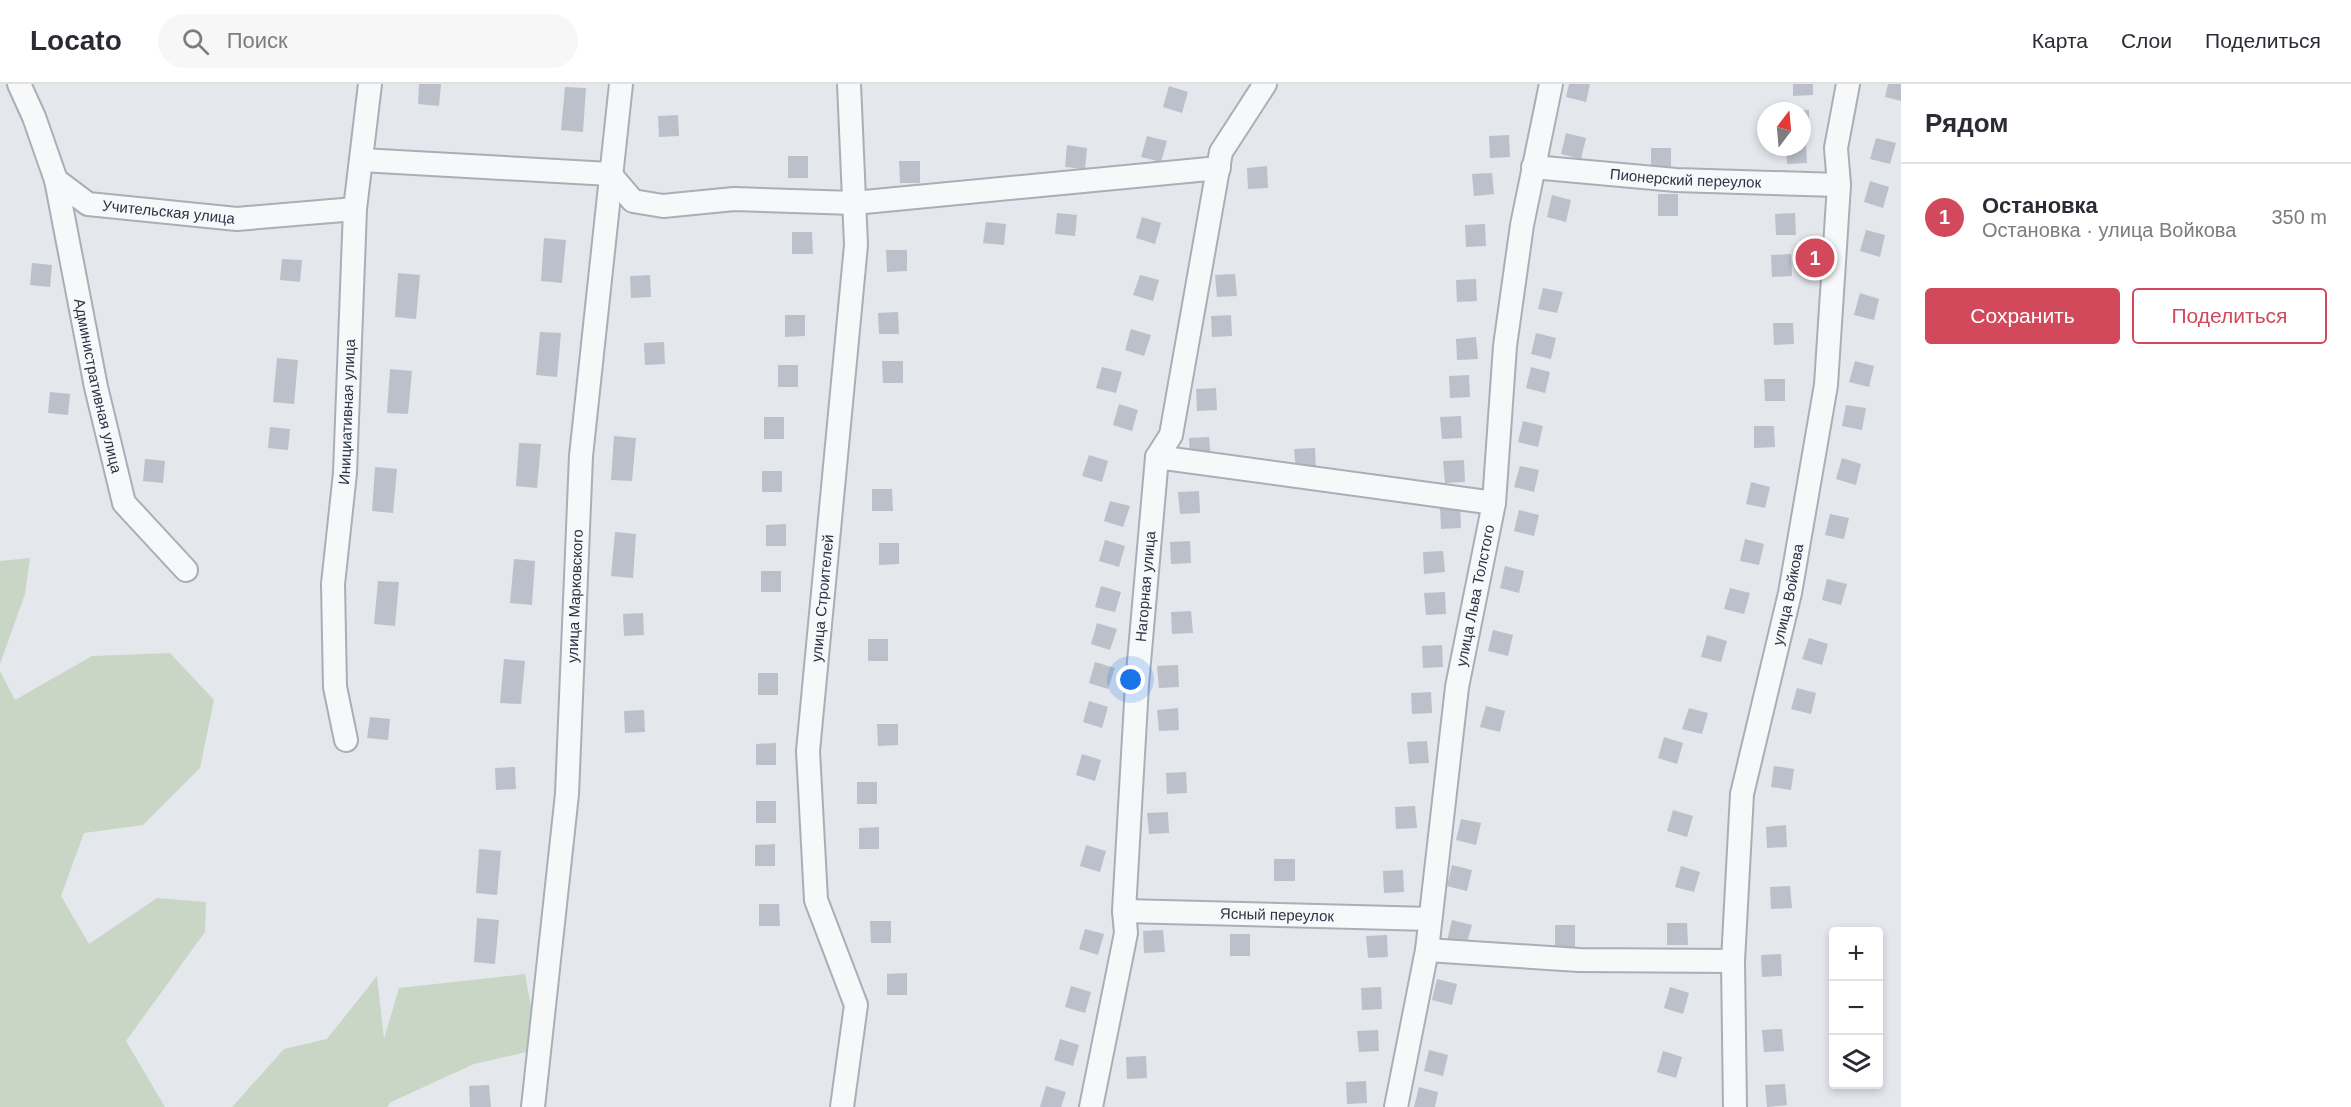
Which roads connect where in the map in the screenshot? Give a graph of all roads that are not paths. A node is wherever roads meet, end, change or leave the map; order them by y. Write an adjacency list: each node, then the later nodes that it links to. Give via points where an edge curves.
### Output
1 (19, 84): 12 (street)
2 (370, 84): 8 (street, Инициативная улица)
3 (621, 84): 11 (street, улица Марковского)
4 (849, 84): 14 (street, улица Строителей)
5 (1265, 84): 10 (street, Нагорная улица, via 1221,152)
6 (1551, 84): 9 (street, улица Льва Толстого)
7 (1848, 84): 13 (street, улица Войкова, via 1836,148)
8 (361, 160): 11 (street); 15 (street, Инициативная улица)
9 (1533, 167): 13 (street, Пионерский переулок, via 1676,180); 17 (street, улица Льва Толстого, via 1505,346)
10 (1219, 168): 14 (street); 16 (street, Нагорная улица, via 1171,435)
11 (610, 174): 14 (street, via 633,201 663,206 734,199); 24 (street, улица Марковского, via 581,456 567,794)
12 (56, 180): 15 (street, Учительская улица, via 88,204 237,219); 18 (street, Административная улица, via 96,387 124,503)
13 (1839, 184): 23 (street, улица Войкова, via 1826,385 1790,593 1742,794)
14 (854, 203): 25 (street, улица Строителей, via 856,245 808,751 816,900 856,1005)
15 (355, 209): 19 (street, Инициативная улица, via 345,473 333,584 335,687)
16 (1157, 457): 17 (street); 20 (street, Нагорная улица, via 1137,685)
17 (1494, 503): 21 (street, улица Льва Толстого, via 1456,687)
18 (186, 570)
19 (346, 740)
20 (1124, 911): 21 (street, Ясный переулок); 26 (street, Нагорная улица, via 1126,933)
21 (1430, 919): 22 (street, улица Льва Толстого)
22 (1427, 951): 23 (street, via 1579,960); 27 (street, улица Льва Толстого)
23 (1733, 961): 28 (street, улица Войкова)
24 (533, 1107)
25 (842, 1107)
26 (1091, 1107)
27 (1396, 1107)
28 (1735, 1107)

